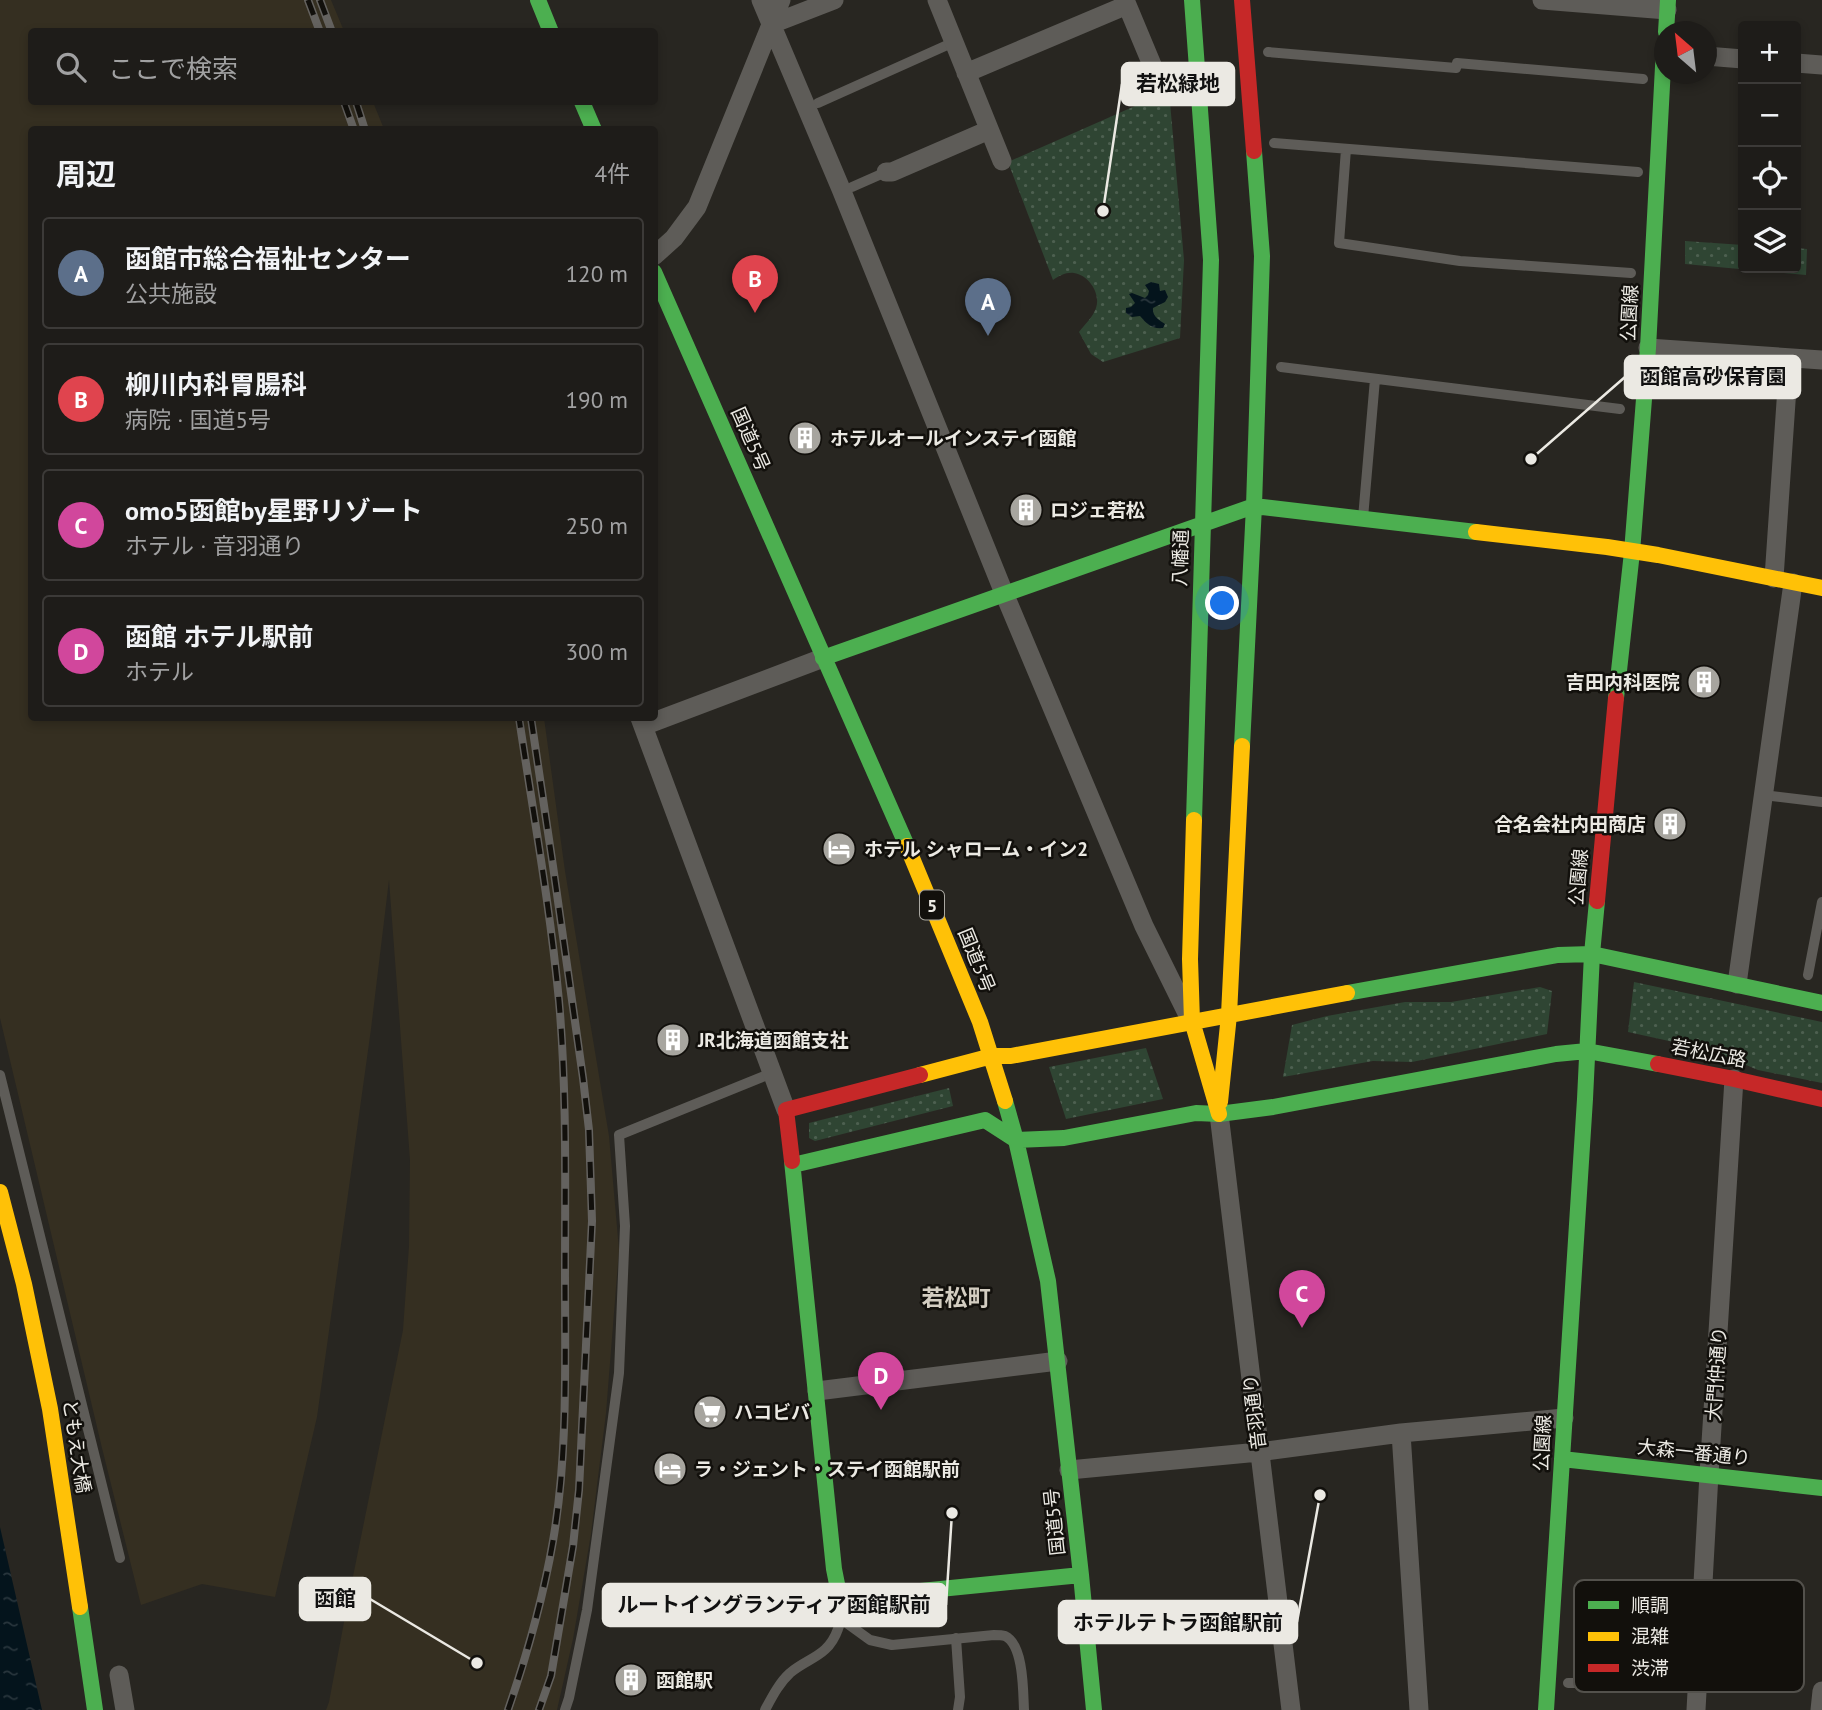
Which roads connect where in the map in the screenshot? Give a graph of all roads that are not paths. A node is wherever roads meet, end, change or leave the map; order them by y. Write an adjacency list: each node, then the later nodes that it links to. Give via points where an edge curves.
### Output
1 (538, 0): 12 (main road)
2 (761, 0): 11 (street)
3 (781, 0): 11 (street)
4 (834, 0): 11 (street)
5 (937, 0): 13 (street)
6 (1192, 0): 45 (main road, 八幡通, via 1211,260)
7 (1242, 0): 43 (main road, via 1262,256)
8 (1542, 0): 10 (street)
9 (1126, 3): 19 (street); 21 (street)
10 (1667, 5)
11 (772, 24): 33 (street, via 697,207); 50 (street)
12 (549, 28)
13 (954, 42): 19 (street); 23 (lane)
14 (1268, 52): 20 (lane)
15 (1717, 57): 16 (street)
16 (1738, 59)
17 (1801, 63): 18 (street)
18 (1822, 65)
19 (966, 73): 26 (street)
20 (1643, 79)
21 (1160, 84)
22 (1662, 84): 37 (main road, 公園線)
23 (818, 103)
24 (583, 105): 25 (main road)
25 (592, 126)
26 (989, 130): 29 (street); 30 (street)
27 (1274, 143): 28 (lane)
28 (1346, 149): 31 (lane); 34 (lane, via 1339,243 1460,261)
29 (1002, 161)
30 (886, 172): 32 (lane)
31 (1637, 172)
32 (852, 187)
33 (658, 252)
34 (1631, 273)
35 (658, 292): 36 (main road, 国道5号 / 5)
36 (662, 312): 51 (main road, 国道5号 / 5)
37 (1648, 348): 38 (street); 46 (main road, 公園線)
38 (1789, 358): 39 (street); 47 (street)
39 (1822, 360)
40 (1281, 367): 41 (lane)
41 (1375, 379): 42 (lane); 44 (lane)
42 (1620, 410)
43 (1254, 506): 44 (main road); 45 (main road); 61 (main road)
44 (1363, 518): 46 (main road)
45 (1202, 524): 50 (main road); 62 (main road, 八幡通)
46 (1632, 552): 47 (main road); 57 (main road, 公園線)
47 (1774, 578): 48 (main road)
48 (1793, 583): 49 (main road); 54 (street)
49 (1822, 588)
50 (1004, 593): 51 (main road); 62 (street, via 1144,926)
51 (823, 659): 52 (street); 64 (main road, 国道5号 / 5, via 927,891)
52 (658, 716)
53 (642, 722): 65 (street)
54 (1763, 795): 55 (lane); 59 (street)
55 (1822, 802)
56 (1822, 902): 58 (lane)
57 (1592, 954): 59 (main road); 61 (main road, via 1558,955); 63 (main road, 公園線)
58 (1808, 975)
59 (1737, 984): 60 (main road)
60 (1822, 1003)
61 (1229, 1015): 62 (main road); 70 (main road)
62 (1192, 1021): 64 (main road); 70 (main road, 八幡通)
63 (1587, 1051): 67 (main road, 若松広路); 70 (main road, 若松広路); 76 (main road, 公園線)
64 (992, 1056): 69 (main road); 71 (main road, 国道5号 / 5)
65 (772, 1073): 69 (street); 96 (lane, via 619,1135 625,1226 620,1373 587,1609)
66 (0, 1075): 83 (lane)
67 (1734, 1079): 68 (main road, 若松広路); 81 (street, 大門仲通り)
68 (1822, 1099)
69 (786, 1110): 72 (main road)
70 (1219, 1114): 71 (main road, 若松広路, via 1196,1113 1064,1138); 78 (street, 音羽通り)
71 (1016, 1140): 72 (main road, via 985,1120); 74 (main road, 国道5号 / 5, via 1048,1281)
72 (793, 1165): 75 (main road)
73 (0, 1192): 94 (main road, ともえ大橋, via 50,1409)
74 (1058, 1361): 75 (street); 80 (main road, 国道5号 / 5)
75 (817, 1391): 86 (main road, via 834,1569)
76 (1564, 1418): 77 (street); 79 (main road, 公園線)
77 (1401, 1433): 78 (street); 102 (street)
78 (1259, 1452): 80 (street); 101 (street, 音羽通り)
79 (1562, 1459): 81 (main road, 大森一番通り); 103 (main road, 公園線)
80 (1069, 1470): 84 (main road, 国道5号 / 5)
81 (1709, 1474): 82 (main road, 大森一番通り); 85 (street, 大門仲通り)
82 (1822, 1488)
83 (120, 1558)
84 (1081, 1575): 86 (main road); 100 (main road, 国道5号 / 5)
85 (1703, 1580)
86 (841, 1599): 87 (lane)
87 (841, 1619): 88 (lane, via 870,1640 892,1645); 97 (lane, via 833,1642 791,1672)
88 (956, 1638): 98 (lane); 99 (lane, via 994,1634 1013,1643 1018,1651)
89 (118, 1675): 95 (street)
90 (1569, 1683): 91 (lane)
91 (1574, 1683)
92 (1822, 1691): 105 (street)
93 (1697, 1692): 104 (street, 大門仲通り)
94 (95, 1710)
95 (125, 1710)
96 (565, 1710)
97 (765, 1710)
98 (958, 1710)
99 (1024, 1710)
100 (1094, 1710)
101 (1291, 1710)
102 (1419, 1710)
103 (1546, 1710)
104 (1696, 1710)
105 (1820, 1710)

